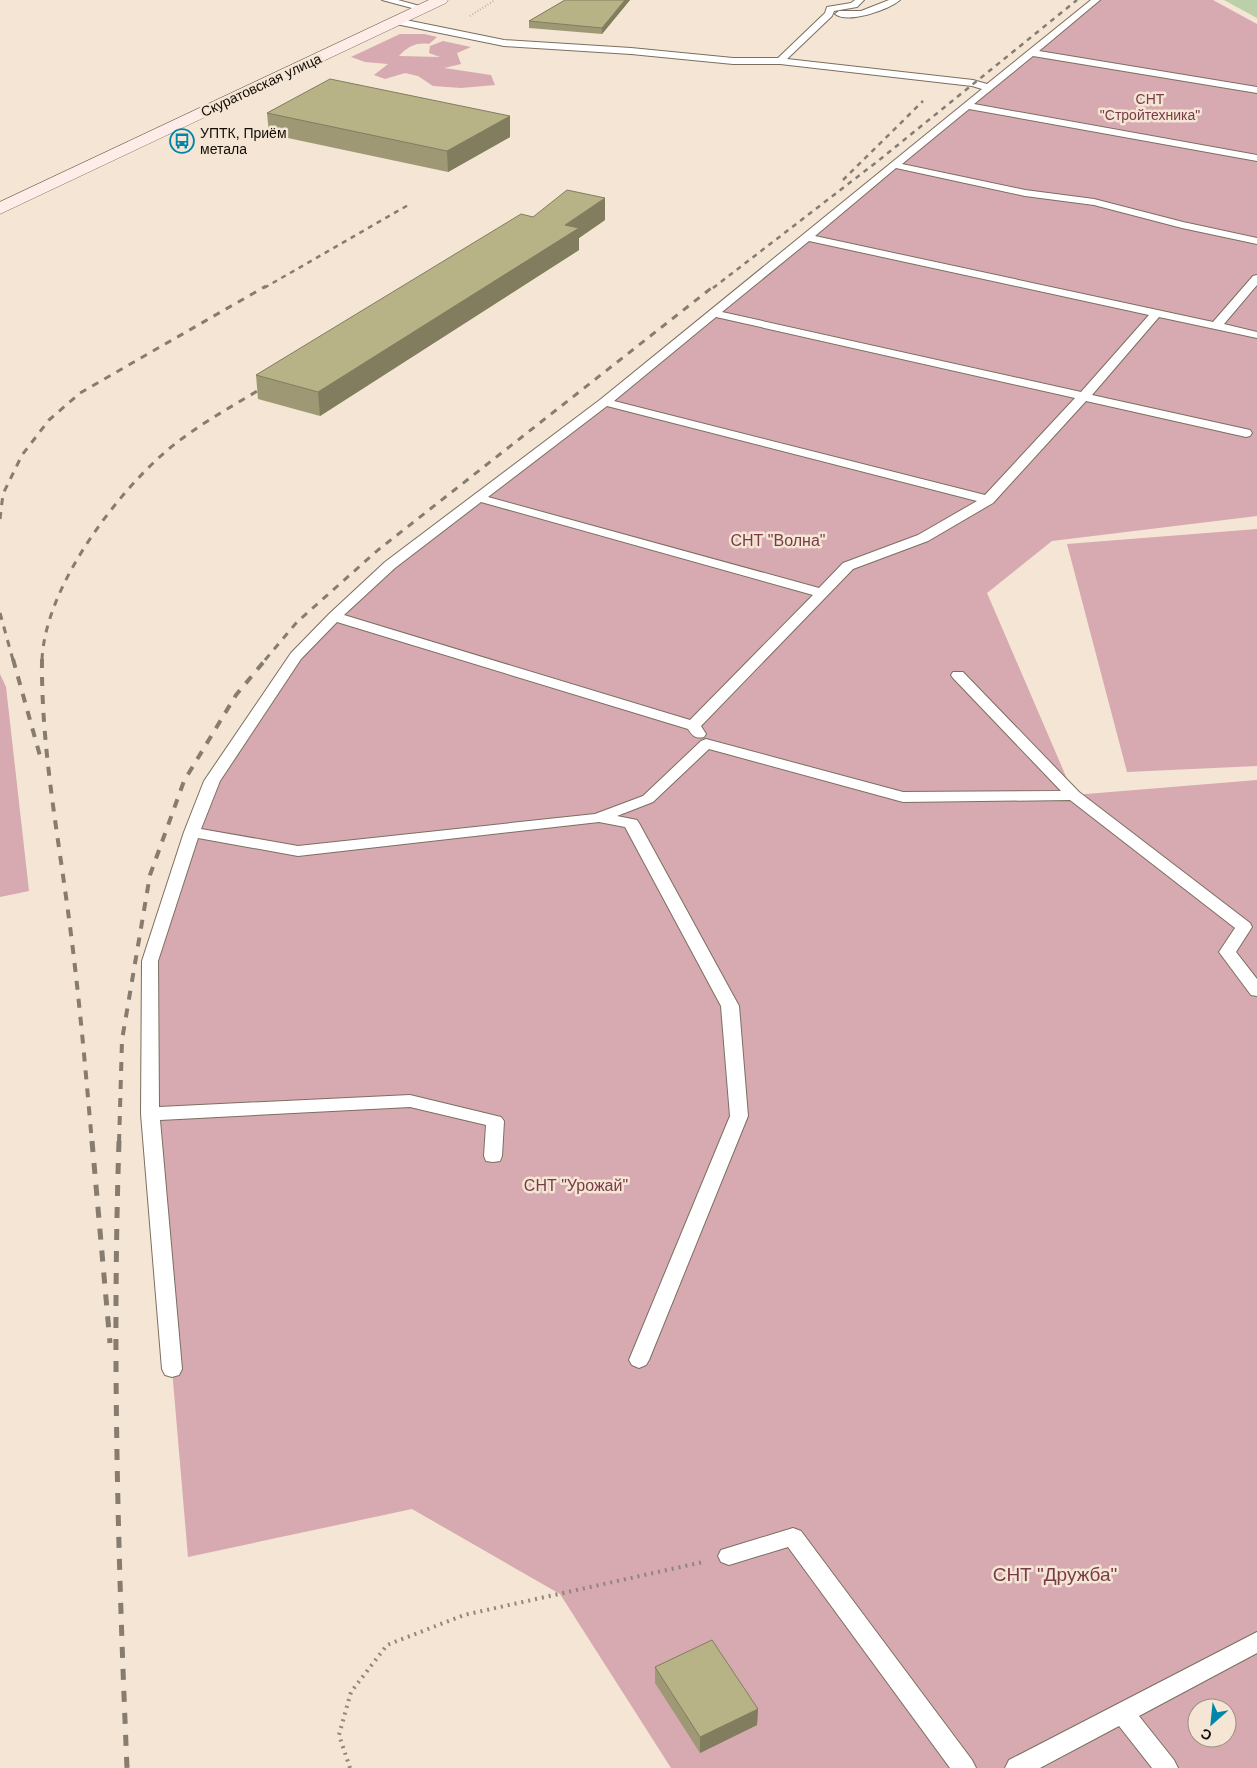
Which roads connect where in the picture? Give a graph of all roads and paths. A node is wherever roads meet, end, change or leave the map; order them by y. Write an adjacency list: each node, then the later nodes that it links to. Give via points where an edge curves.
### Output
1 (386, 0): 6 (lane)
2 (441, 0): 6 (street, Скуратовская улица)
3 (860, 0): 7 (lane, via 854,5 830,9)
4 (896, 0): 7 (lane, via 862,14)
5 (1096, 0): 9 (lane)
6 (423, 8): 8 (street, Скуратовская улица)
7 (829, 14): 10 (lane)
8 (396, 21): 10 (lane, via 504,43 733,61); 16 (street, Скуратовская улица)
9 (1032, 52): 11 (lane); 12 (lane)
10 (780, 61): 11 (lane, via 973,83)
11 (990, 88): 13 (lane)
12 (1257, 90)
13 (967, 106): 14 (lane); 15 (lane)
14 (1257, 158)
15 (894, 165): 17 (lane); 18 (lane, via 1025,193 1094,202)
16 (0, 209)
17 (807, 237): 20 (lane); 21 (lane)
18 (1257, 241)
19 (1257, 278): 22 (lane)
20 (714, 313): 24 (lane); 25 (lane)
21 (1157, 313): 22 (lane); 24 (lane)
22 (1216, 326): 23 (lane)
23 (1257, 335)
24 (1084, 396): 26 (lane); 28 (lane)
25 (605, 402): 27 (lane); 28 (lane)
26 (1246, 433)
27 (479, 498): 29 (lane); 30 (lane, via 390,566)
28 (988, 500): 29 (lane, via 923,538 848,566)
29 (822, 593): 32 (lane)
30 (334, 617): 32 (lane); 36 (lane, via 296,656 212,781)
31 (958, 675): 34 (lane)
32 (693, 726): 33 (lane)
33 (706, 744): 34 (lane, via 903,797); 35 (lane, via 648,799)
34 (1074, 795): 37 (lane, via 1244,926 1227,952)
35 (598, 818): 36 (lane, via 298,851); 40 (lane, via 631,823 730,1006 740,1116)
36 (192, 832): 38 (lane, via 150,961)
37 (1257, 991)
38 (150, 1114): 39 (lane, via 410,1101 495,1121); 41 (lane)
39 (493, 1156)
40 (639, 1360)
41 (172, 1369)
42 (729, 1556): 45 (path, via 464,1615 387,1645 351,1692 339,1735); 46 (lane, via 793,1537)
43 (1257, 1642): 44 (lane)
44 (1123, 1714): 47 (lane); 48 (lane)
45 (350, 1768)
46 (964, 1768)
47 (1016, 1768)
48 (1166, 1768)

